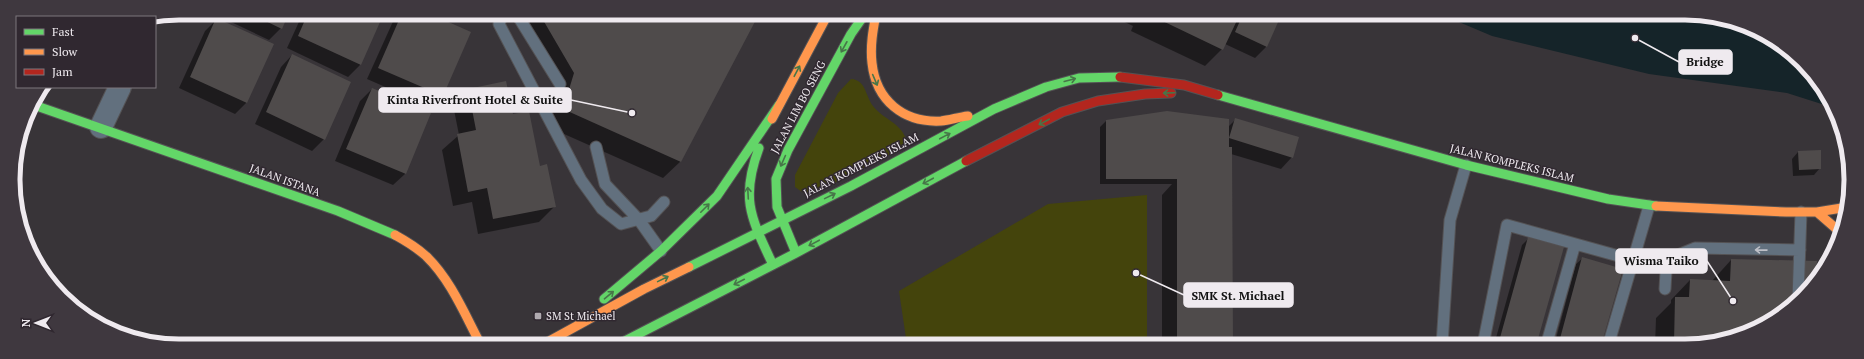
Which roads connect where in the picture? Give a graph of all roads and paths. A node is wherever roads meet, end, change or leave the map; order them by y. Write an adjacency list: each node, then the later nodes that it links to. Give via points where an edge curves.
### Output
1 (500, 20): 21 (lane, via 499,24 581,180 602,209 621,224)
2 (520, 20): 6 (lane)
3 (825, 20): 9 (main road, JALAN LIM BO SENG, one-way to 3)
4 (861, 20): 20 (main road, JALAN LIM BO SENG, one-way to 20, via 781,164 776,179 776,193 777,207)
5 (874, 20): 11 (main road, one-way to 11, via 871,55 873,74 881,93 893,108 911,118 932,122 954,120)
6 (560, 84)
7 (120, 88): 12 (street)
8 (1208, 92): 11 (main road, JALAN KOMPLEKS ISLAM, one-way to 8, via 1046,87 1079,78 1126,77); 14 (main road, JALAN KOMPLEKS ISLAM); 27 (main road, JALAN KOMPLEKS ISLAM, one-way to 27, via 1138,95 1098,101 1062,112)
9 (779, 105): 23 (main road, one-way to 9, via 751,213 748,186 755,157); 26 (main road, one-way to 9, via 717,196)
10 (38, 106): 12 (main road, JALAN ISTANA)
11 (994, 109): 20 (main road, JALAN KOMPLEKS ISLAM, one-way to 11, via 851,186)
12 (101, 127): 33 (main road, JALAN ISTANA, via 352,217 404,239 426,256 445,279)
13 (596, 146): 21 (lane, via 604,184)
14 (1466, 165): 16 (main road, JALAN KOMPLEKS ISLAM, via 1580,193); 36 (lane, via 1450,220)
15 (664, 202): 21 (lane, via 651,216)
16 (1649, 206): 18 (main road, JALAN KOMPLEKS ISLAM); 28 (lane)
17 (1842, 208): 19 (main road, JALAN KOMPLEKS ISLAM)
18 (1802, 212): 19 (main road, JALAN KOMPLEKS ISLAM); 25 (lane)
19 (1817, 212): 22 (main road)
20 (782, 219): 23 (main road, JALAN KOMPLEKS ISLAM); 27 (main road, JALAN LIM BO SENG)
21 (639, 220): 26 (lane)
22 (1837, 229)
23 (757, 231): 29 (main road); 32 (main road, JALAN KOMPLEKS ISLAM, one-way to 23)
24 (1575, 244): 28 (lane); 37 (lane, via 1507,225); 38 (lane)
25 (1800, 250): 30 (lane, one-way to 30, via 1695,248 1673,258 1666,271); 31 (lane)
26 (661, 251): 32 (main road, one-way to 26)
27 (796, 253): 29 (main road, JALAN KOMPLEKS ISLAM)
28 (1633, 260): 39 (lane)
29 (773, 265): 35 (main road, JALAN KOMPLEKS ISLAM, one-way to 35)
30 (1665, 289)
31 (1798, 291)
32 (568, 329): 34 (main road, JALAN KOMPLEKS ISLAM)
33 (478, 339)
34 (552, 339)
35 (636, 339)
36 (1442, 339)
37 (1484, 339)
38 (1548, 339)
39 (1610, 339)

